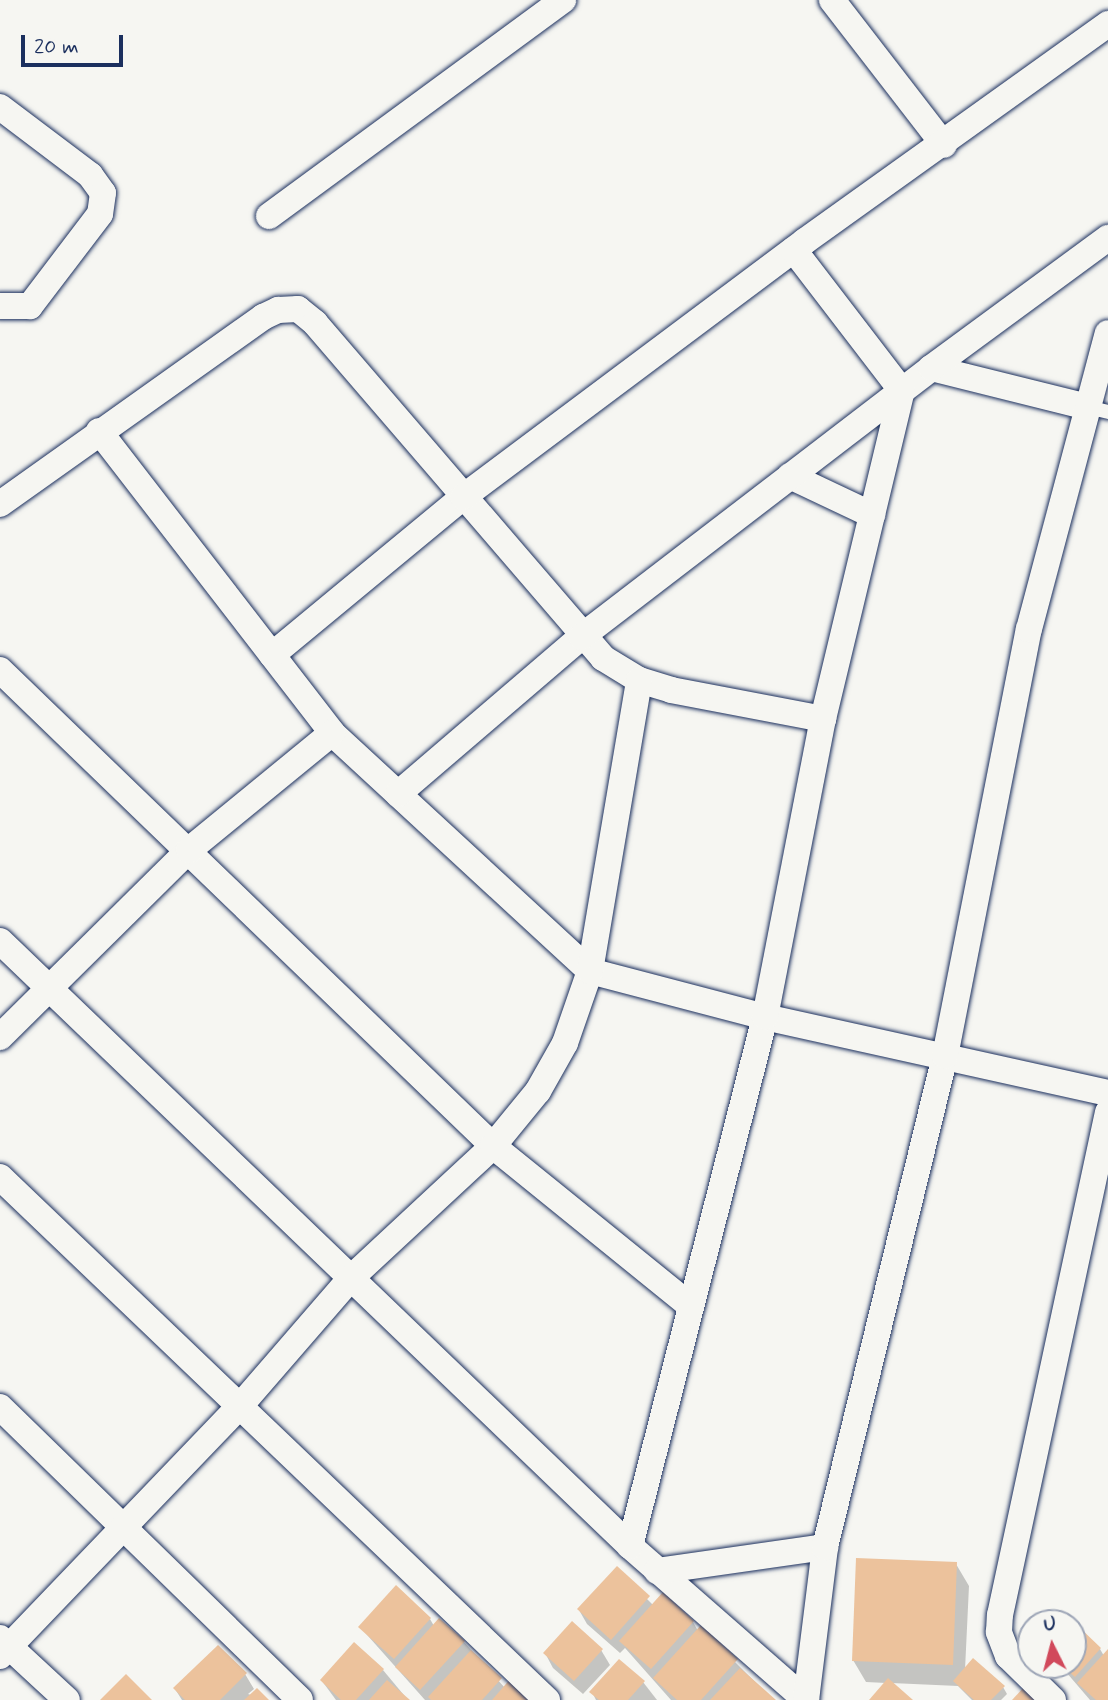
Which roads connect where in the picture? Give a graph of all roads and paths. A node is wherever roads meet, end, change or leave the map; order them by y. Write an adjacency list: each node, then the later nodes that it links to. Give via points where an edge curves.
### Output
1 (563, 0): 6 (street)
2 (832, 0): 5 (street)
3 (1108, 24): 5 (street)
4 (0, 107): 9 (street, via 90,175 103,193 100,214 30,306)
5 (944, 145): 8 (street)
6 (269, 216)
7 (1108, 239): 11 (street)
8 (794, 250): 12 (street); 16 (street)
9 (0, 306)
10 (1108, 333): 13 (street)
11 (931, 368): 12 (street); 13 (street)
12 (902, 391): 15 (street); 18 (street)
13 (1097, 410): 32 (street, via 1029,629)
14 (99, 431): 16 (street, via 263,317 278,310 299,309); 17 (street); 20 (street)
15 (790, 476): 18 (street); 19 (street)
16 (463, 497): 19 (street); 20 (street)
17 (0, 504)
18 (872, 515): 23 (street)
19 (582, 637): 22 (street, via 603,659); 25 (street)
20 (272, 655): 24 (street)
21 (0, 670): 26 (street)
22 (639, 680): 23 (street); 28 (street)
23 (823, 719): 30 (street)
24 (332, 733): 25 (street); 26 (street)
25 (398, 794): 28 (street)
26 (189, 850): 29 (street); 35 (street)
27 (0, 941): 29 (street)
28 (590, 971): 30 (street); 35 (street, via 557,1060)
29 (49, 992): 31 (street); 37 (street)
30 (765, 1017): 32 (street); 38 (street)
31 (0, 1037)
32 (945, 1056): 33 (street); 43 (street)
33 (1108, 1093)
34 (1108, 1112): 50 (street, via 1000,1615 999,1632 1008,1656)
35 (493, 1146): 37 (street); 38 (street)
36 (0, 1177): 39 (street)
37 (351, 1278): 39 (street); 42 (street)
38 (689, 1305): 42 (street)
39 (240, 1406): 41 (street); 48 (street)
40 (0, 1407): 41 (street)
41 (121, 1529): 45 (street); 47 (street)
42 (630, 1546): 44 (street)
43 (825, 1547): 44 (street); 49 (street)
44 (657, 1571): 49 (street)
45 (3, 1647): 46 (street)
46 (66, 1700)
47 (300, 1700)
48 (547, 1700)
49 (806, 1700)
50 (1053, 1700)

